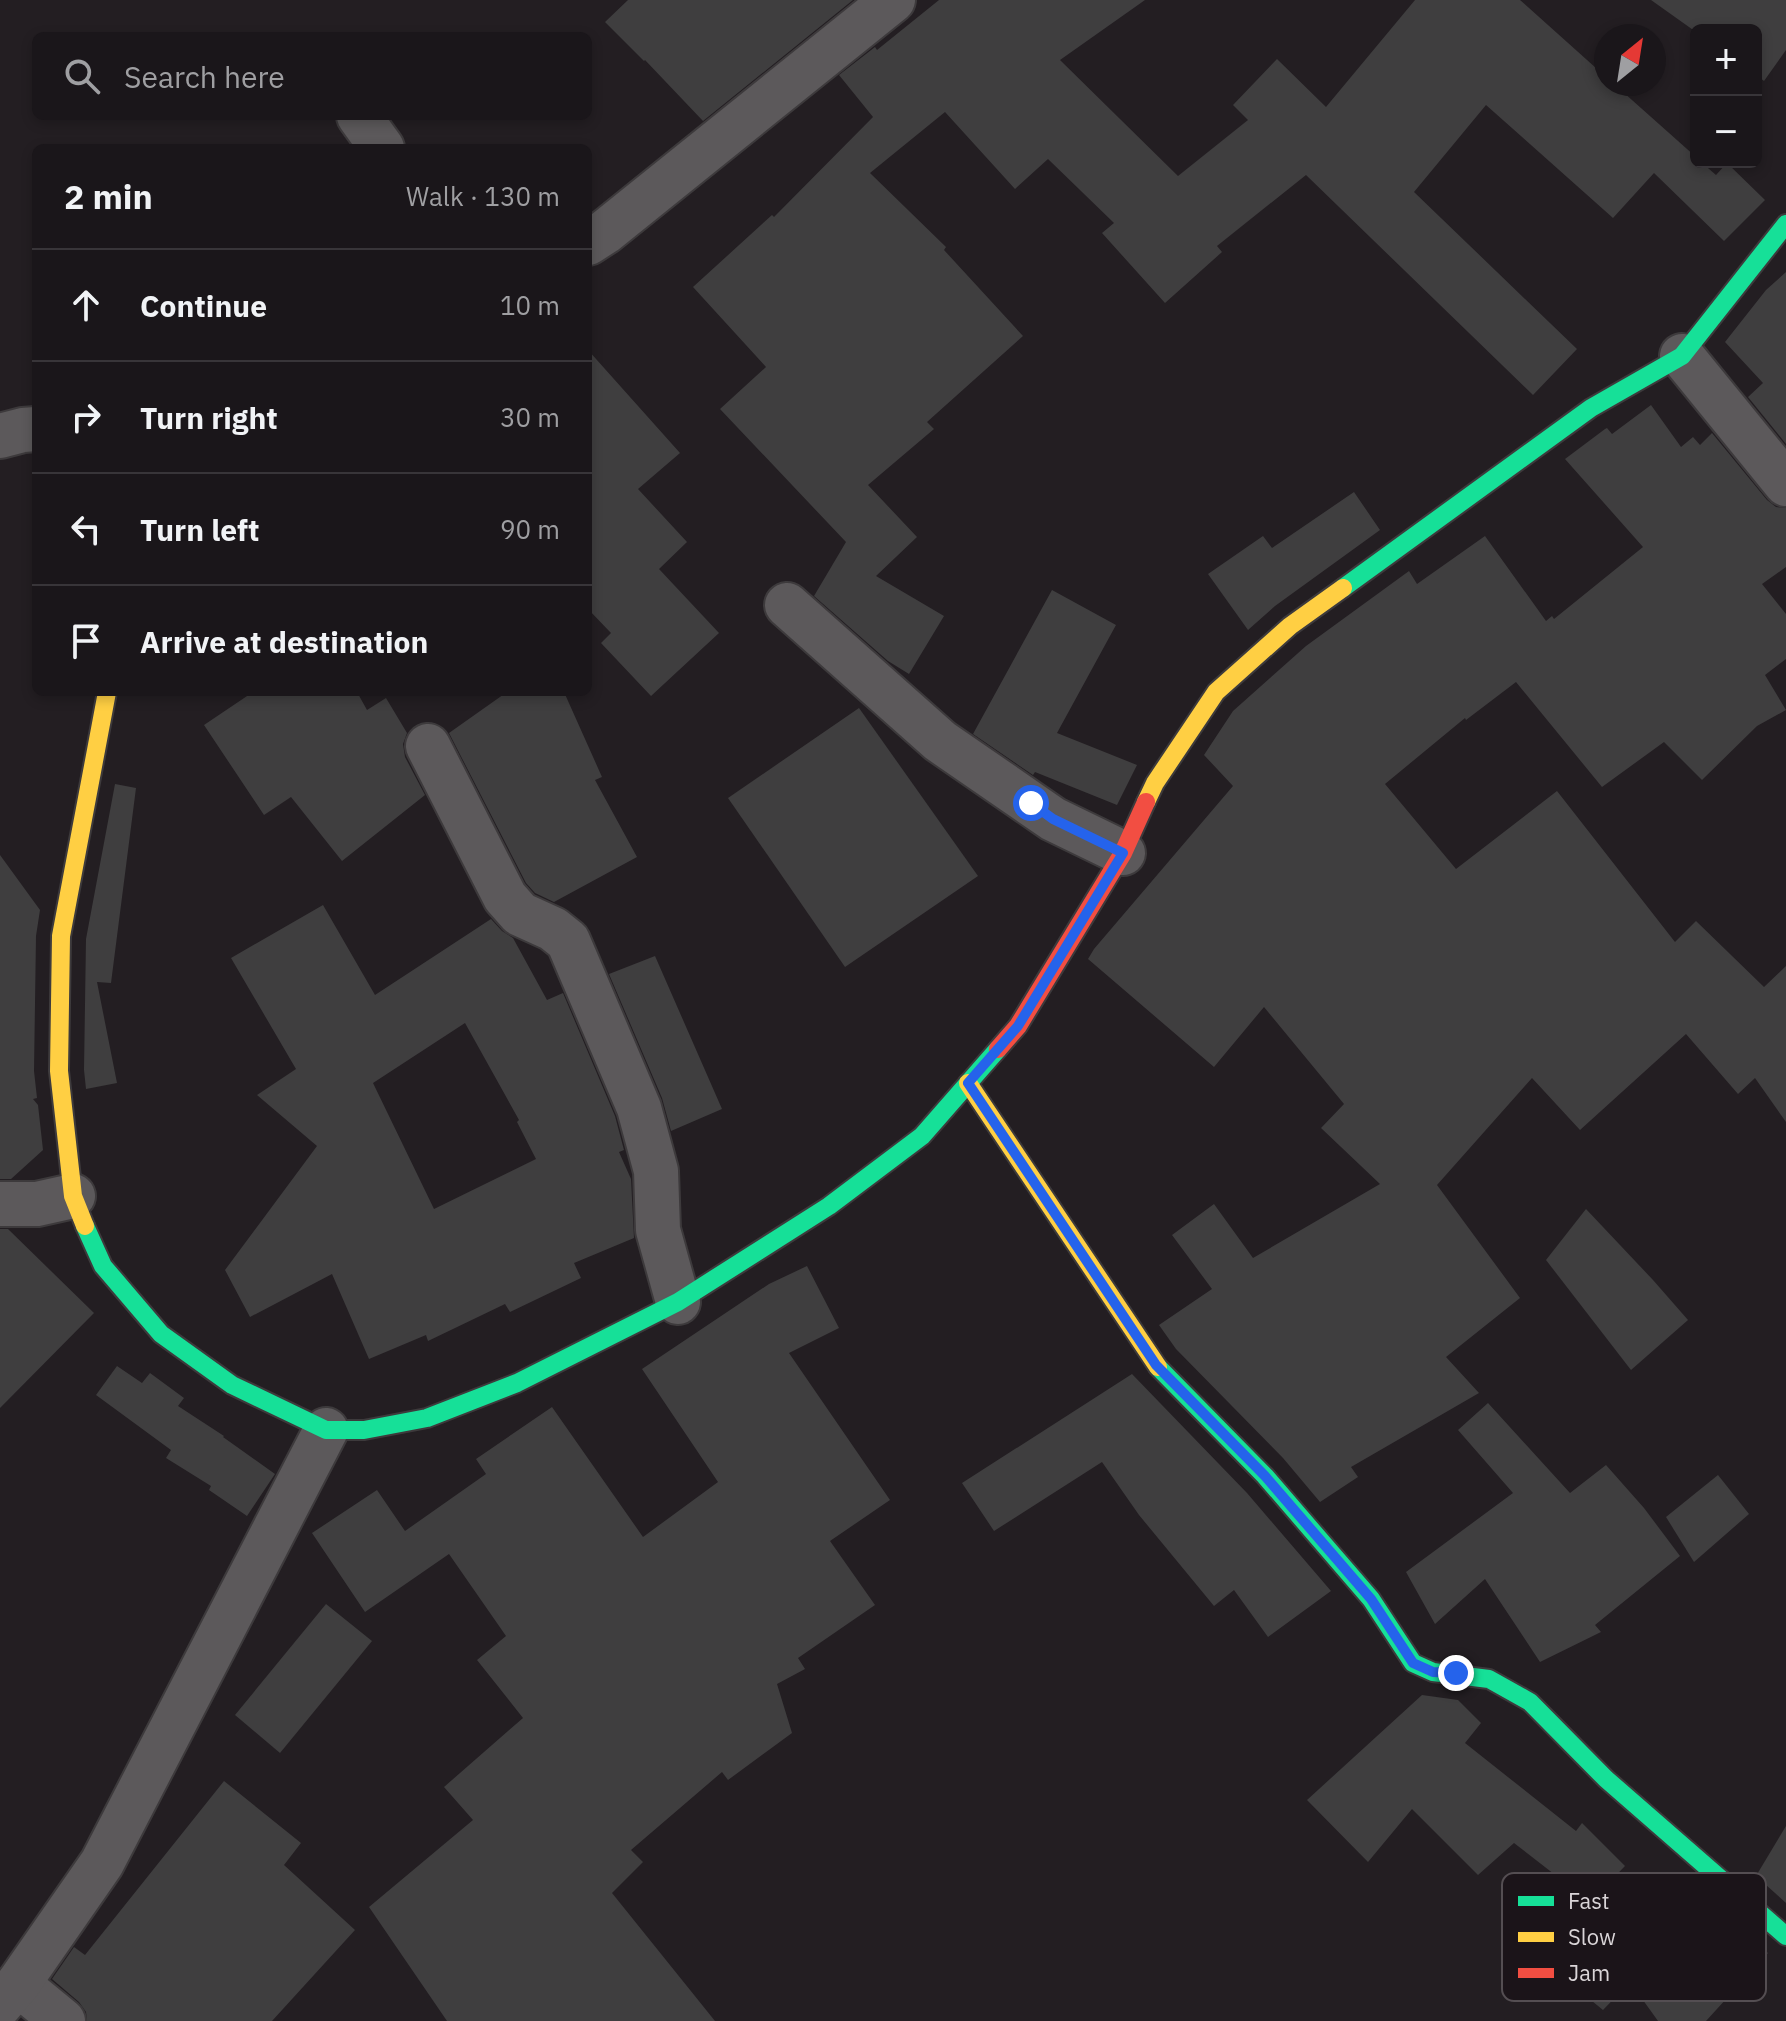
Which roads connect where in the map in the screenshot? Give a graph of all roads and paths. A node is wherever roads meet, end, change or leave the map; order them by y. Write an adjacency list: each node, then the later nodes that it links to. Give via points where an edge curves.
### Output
1 (893, 0): 5 (street)
2 (362, 120): 3 (street)
3 (379, 144)
4 (1786, 224): 6 (street)
5 (592, 240)
6 (1682, 356): 9 (street); 13 (street, via 1591,408 1290,626 1216,692)
7 (32, 429): 8 (street)
8 (0, 436)
9 (1786, 484)
10 (787, 605): 13 (street, via 940,741 1053,819)
11 (106, 696): 15 (street, via 61,936 59,1071)
12 (428, 746): 17 (street, via 505,897 520,914 568,941 639,1108 656,1171 658,1230)
13 (1113, 848): 14 (street, via 1018,1026)
14 (968, 1083): 17 (street, via 922,1136 829,1206); 19 (street, via 1156,1365 1265,1476 1371,1599 1413,1663 1433,1672 1489,1679 1530,1702 1606,1779)
15 (73, 1196): 16 (street, via 37,1204); 18 (street, via 103,1266 161,1334 232,1385)
16 (0, 1204)
17 (676, 1293): 18 (street, via 517,1383 427,1418 364,1430)
18 (326, 1430): 22 (street, via 102,1863)
19 (1714, 1873)
20 (1766, 1919): 21 (street)
21 (1786, 1936)
22 (9, 1995): 23 (street)
23 (63, 2021)

